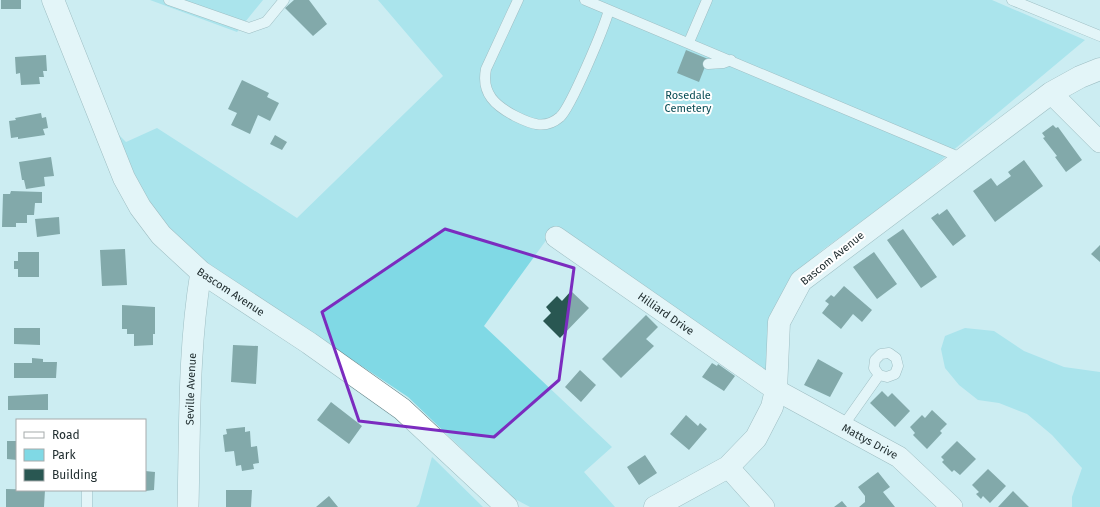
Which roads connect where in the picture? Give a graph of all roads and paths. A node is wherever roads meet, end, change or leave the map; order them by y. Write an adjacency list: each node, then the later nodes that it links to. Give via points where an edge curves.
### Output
1 (53, 0): 18 (street, Bascom Avenue, via 124,178 140,207 161,235)
2 (169, 0): 3 (lane, via 249,28 266,22)
3 (284, 0)
4 (518, 0): 8 (lane, via 484,76 487,88 498,107 533,125 551,123 566,110)
5 (585, 0): 8 (lane)
6 (707, 0): 10 (lane)
7 (1012, 0): 9 (lane)
8 (609, 10): 10 (lane)
9 (1100, 36)
10 (688, 42): 11 (lane)
11 (731, 60): 12 (lane); 16 (lane)
12 (708, 64)
13 (1100, 69): 14 (street, Bascom Avenue)
14 (1051, 93): 15 (street); 16 (street, Bascom Avenue)
15 (1100, 142)
16 (964, 159): 20 (street, Bascom Avenue, via 801,281 779,322)
17 (556, 236): 20 (street, Hilliard Drive)
18 (201, 272): 25 (street, Seville Avenue, via 194,310 189,388); 26 (street, Bascom Avenue, via 309,343 402,409)
19 (879, 375): 21 (lane)
20 (776, 390): 21 (street, Mattys Drive); 22 (street, Bascom Avenue, via 772,407 756,438)
21 (843, 426): 29 (street, Mattys Drive, via 899,457)
22 (728, 467): 27 (street, Bascom Avenue); 28 (street)
23 (87, 491): 24 (lane)
24 (87, 507)
25 (188, 507)
26 (507, 507)
27 (655, 507)
28 (764, 507)
29 (952, 507)

